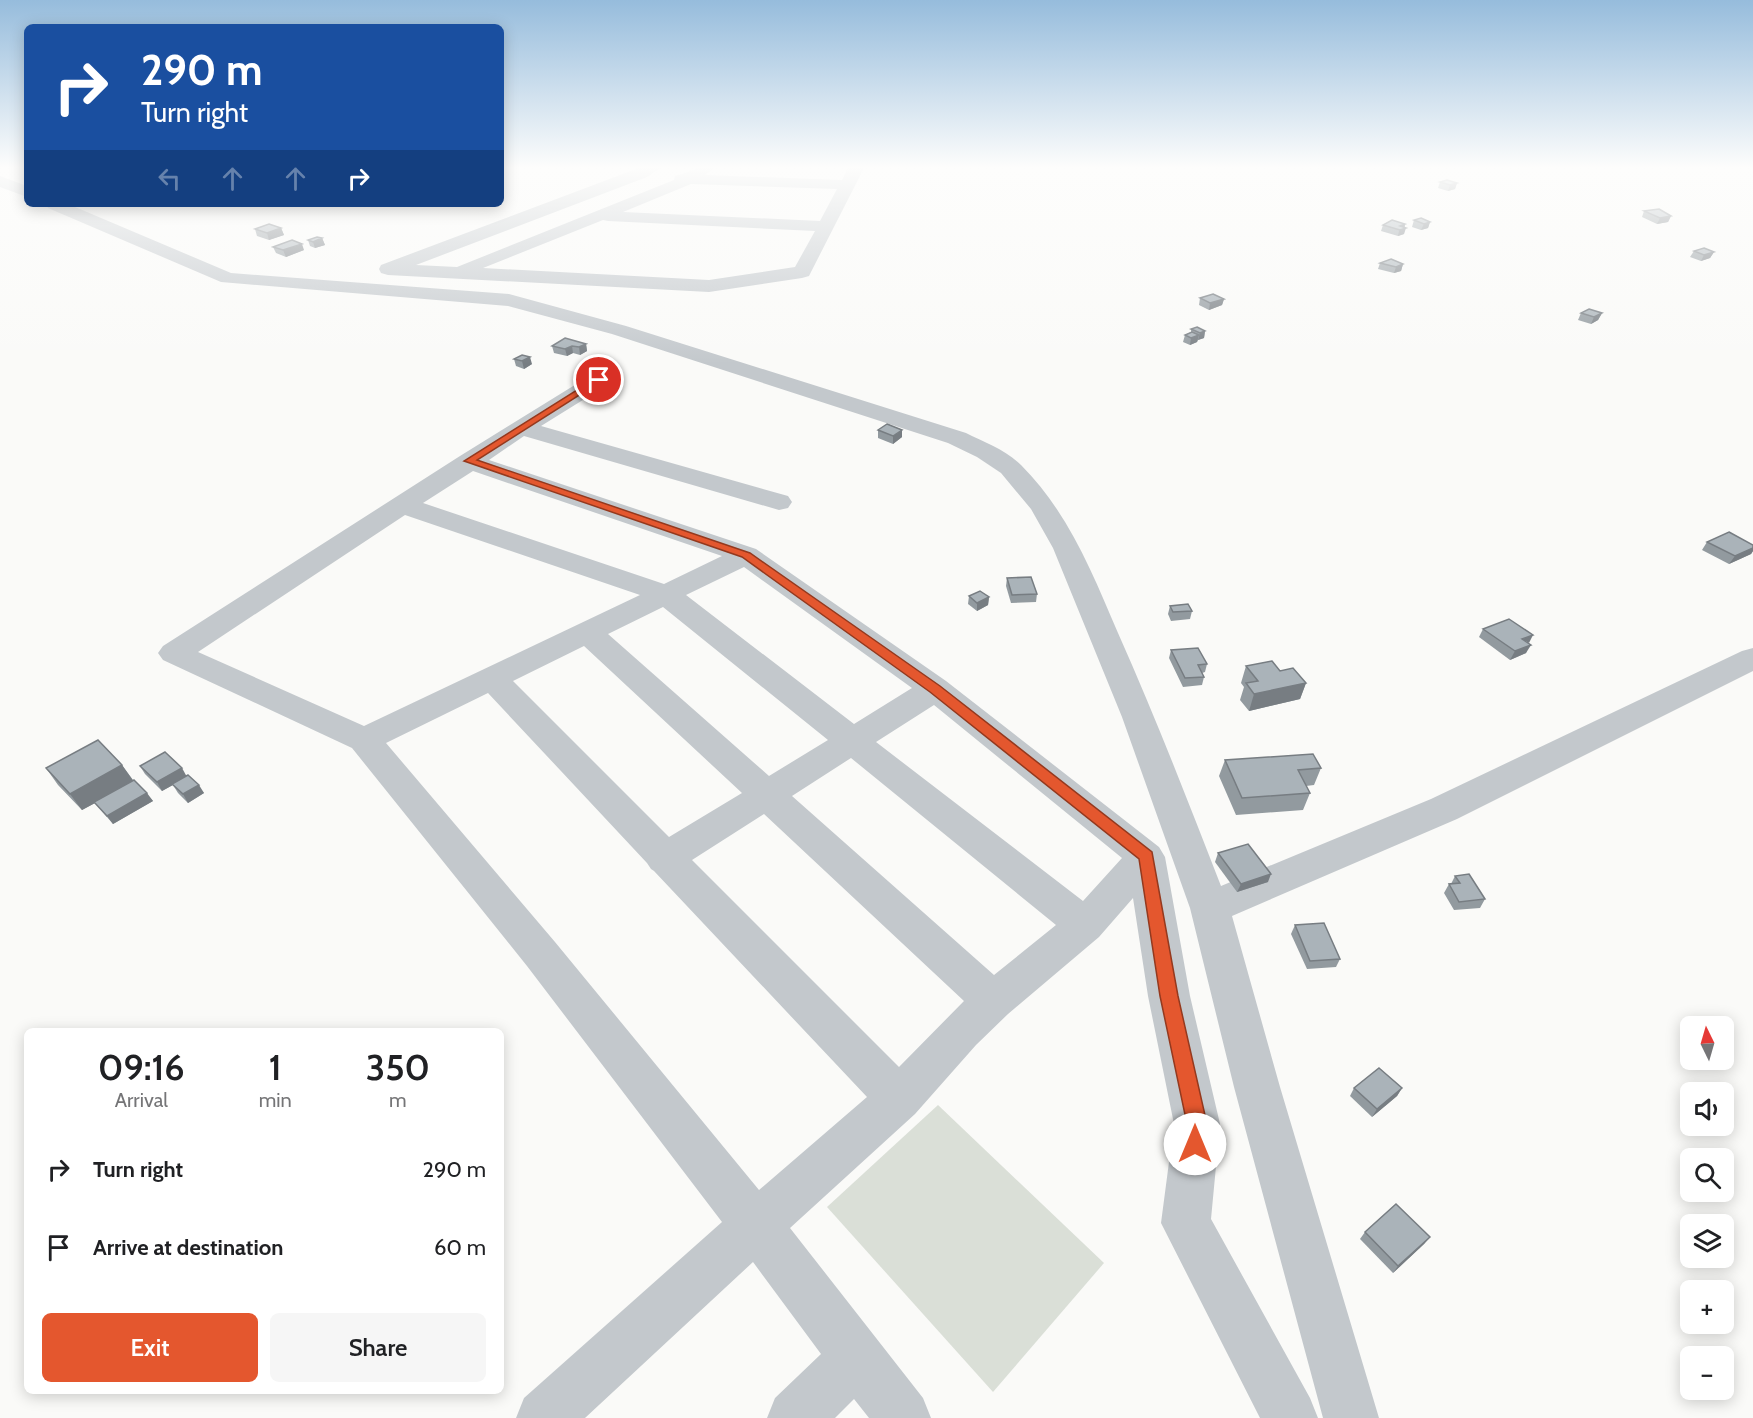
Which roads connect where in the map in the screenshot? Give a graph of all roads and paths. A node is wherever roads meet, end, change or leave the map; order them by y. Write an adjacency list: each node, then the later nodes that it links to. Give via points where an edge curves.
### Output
1 (120, 232): 7 (street, via 228,278)
2 (485, 232): 5 (street)
3 (557, 232): 6 (street)
4 (823, 232): 6 (street, via 802,273 710,286)
5 (388, 269): 6 (street); 7 (street)
6 (454, 273)
7 (345, 286): 24 (street, via 509,300 620,330 957,438 1010,468 1043,506 1067,548 1139,717)
8 (599, 380): 9 (street)
9 (520, 428): 10 (street); 11 (street)
10 (469, 461): 12 (street); 13 (street)
11 (779, 502)
12 (401, 505): 14 (street); 19 (street, via 174,652)
13 (746, 555): 14 (street); 18 (street)
14 (666, 594): 15 (street); 20 (street)
15 (589, 633): 17 (street); 21 (street)
16 (1753, 658): 24 (street, via 1444,809)
17 (492, 678): 19 (street); 23 (street)
18 (935, 689): 20 (street); 22 (street)
19 (364, 740): 28 (street, via 541,954)
20 (852, 740): 21 (street); 25 (street)
21 (766, 795): 23 (street); 26 (street)
22 (1146, 857): 25 (street); 33 (street, via 1169,996 1197,1124 1186,1223)
23 (664, 859): 27 (street)
24 (1210, 908): 34 (street)
25 (1085, 924): 26 (street)
26 (993, 1001): 27 (street)
27 (899, 1099): 28 (street)
28 (756, 1225): 29 (street); 30 (street)
29 (858, 1357): 31 (street); 32 (street)
30 (544, 1418)
31 (795, 1418)
32 (903, 1418)
33 (1290, 1418)
34 (1351, 1418)

